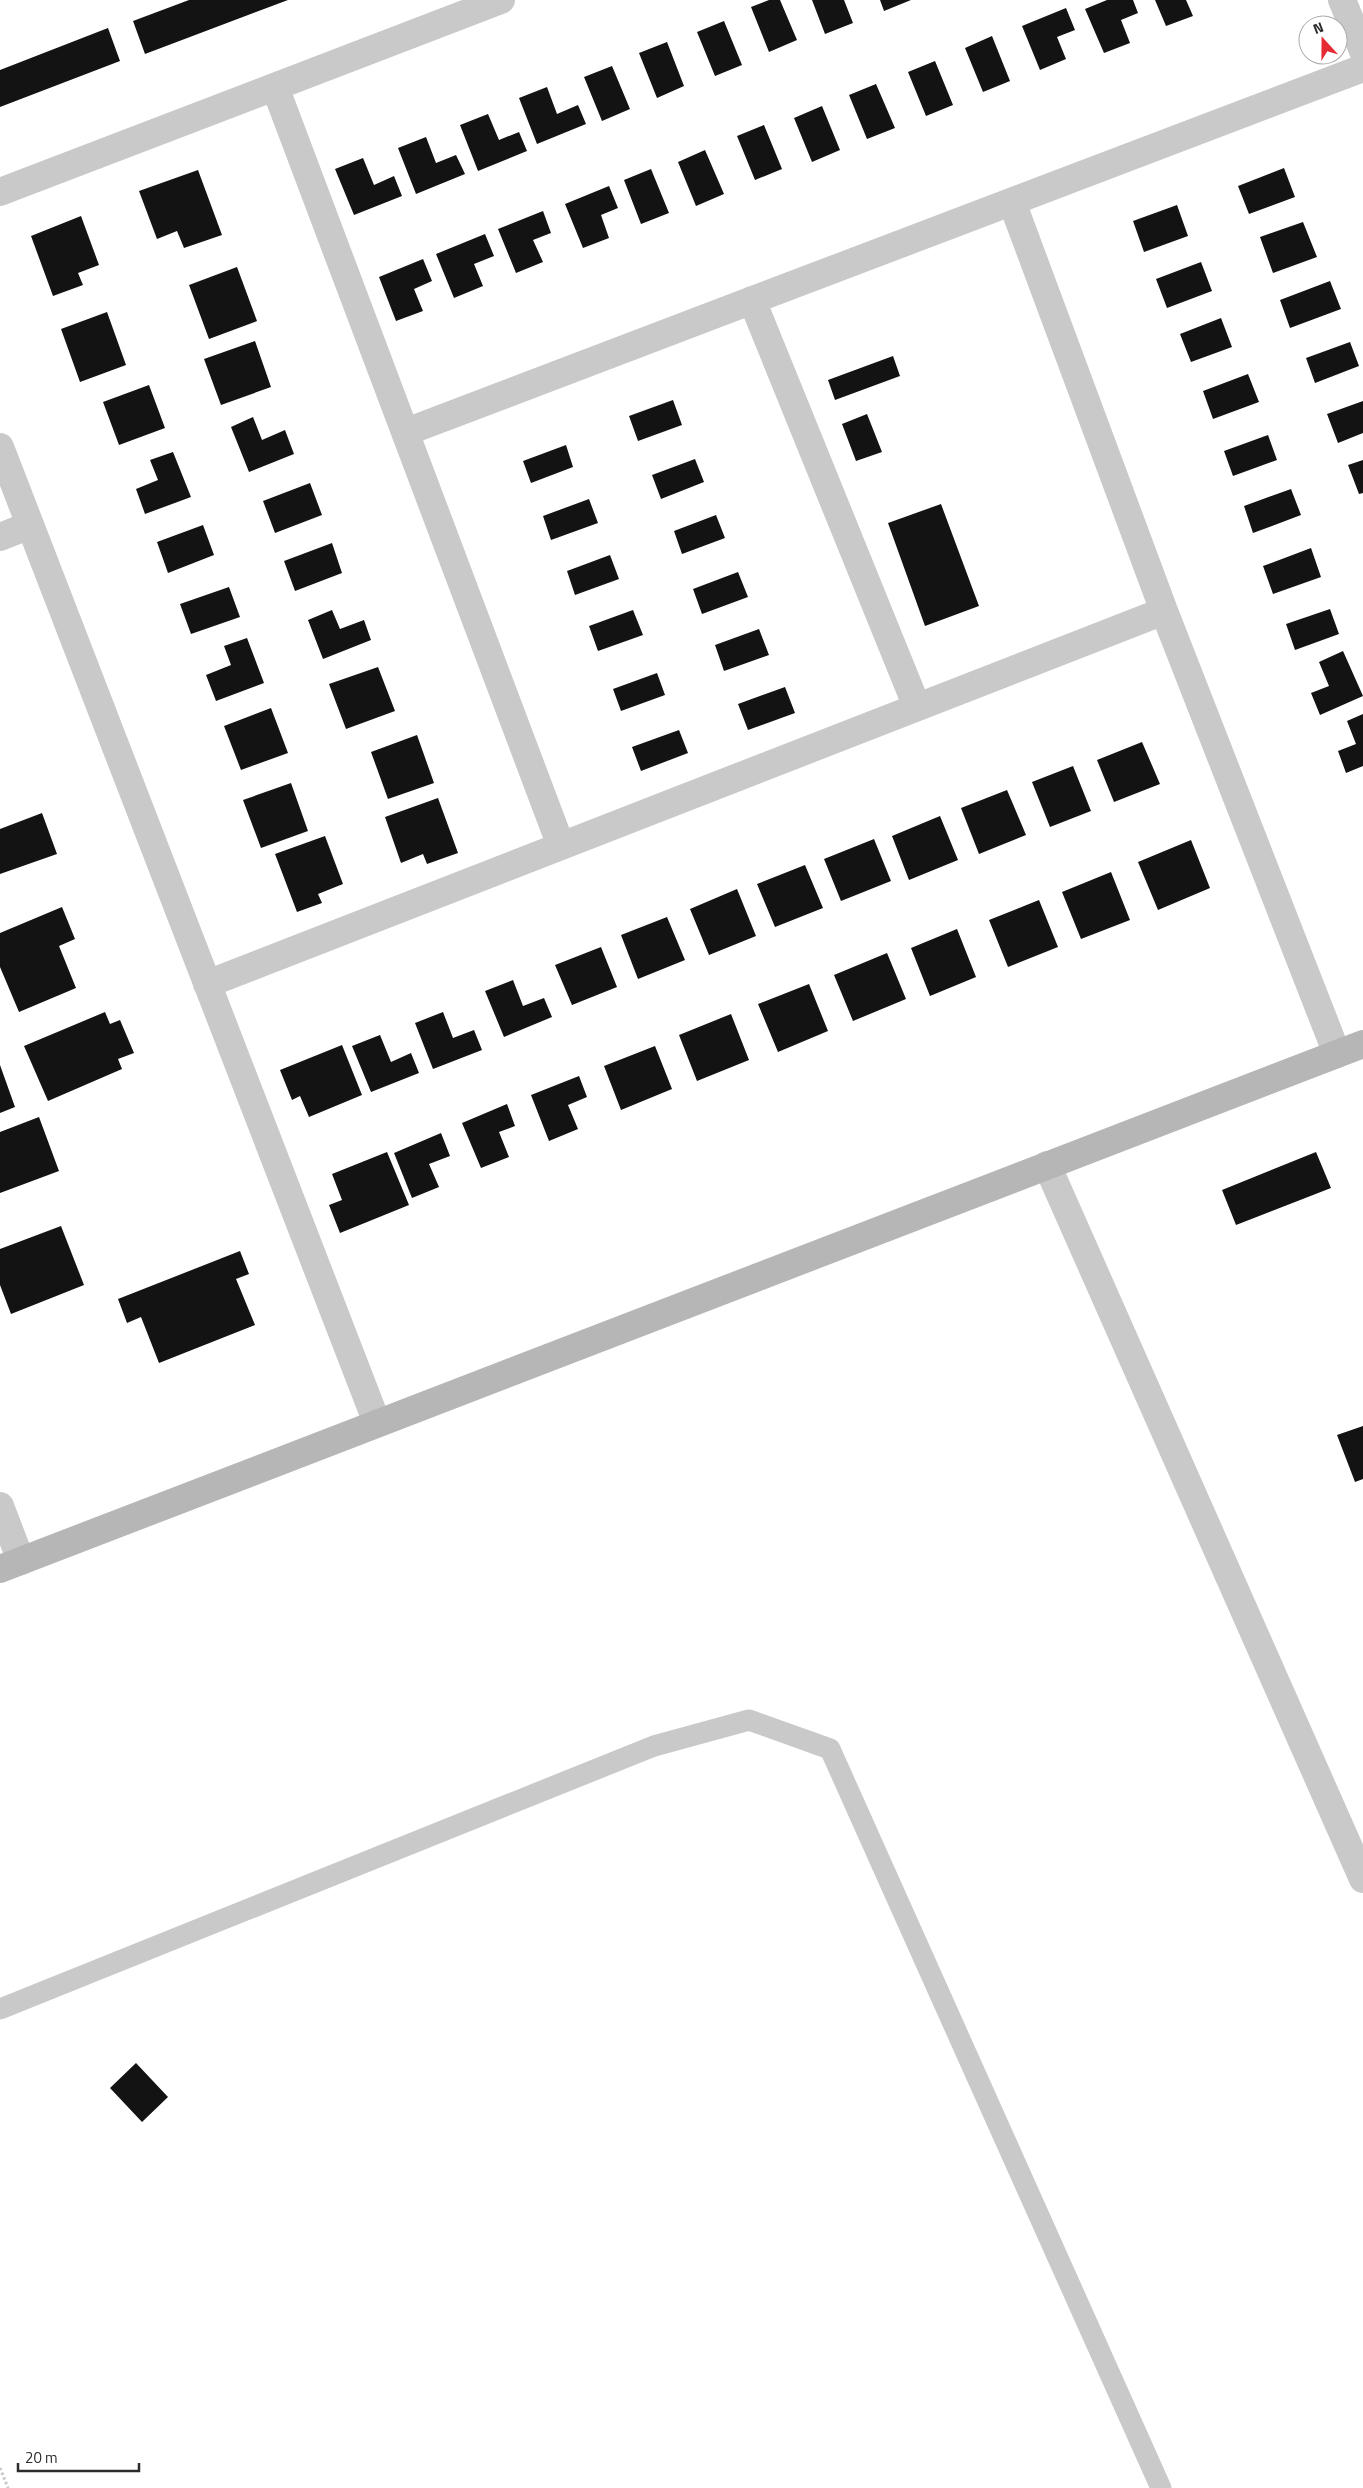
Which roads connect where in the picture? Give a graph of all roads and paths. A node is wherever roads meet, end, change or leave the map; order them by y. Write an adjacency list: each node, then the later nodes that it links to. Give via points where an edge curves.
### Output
1 (501, 0): 5 (street)
2 (1342, 0): 3 (street)
3 (1363, 51)
4 (1363, 68): 7 (street)
5 (275, 87): 6 (street); 9 (street)
6 (0, 192)
7 (1012, 202): 8 (street); 13 (street)
8 (752, 300): 9 (street); 14 (street)
9 (406, 432): 15 (street)
10 (0, 446): 11 (street)
11 (30, 525): 12 (street); 16 (street)
12 (0, 537)
13 (1164, 611): 14 (street); 18 (street)
14 (917, 707): 15 (street)
15 (561, 846): 16 (street)
16 (207, 984): 20 (street)
17 (1363, 1044): 18 (street)
18 (1337, 1054): 19 (street)
19 (1047, 1165): 20 (street); 23 (street)
20 (377, 1423): 22 (street)
21 (0, 1506): 22 (street)
22 (10, 1565)
23 (1363, 1879)
24 (0, 2010): 27 (lane, via 654,1746 749,1720 830,1749)
25 (0, 2468): 26 (path)
26 (8, 2488)
27 (1161, 2488)

